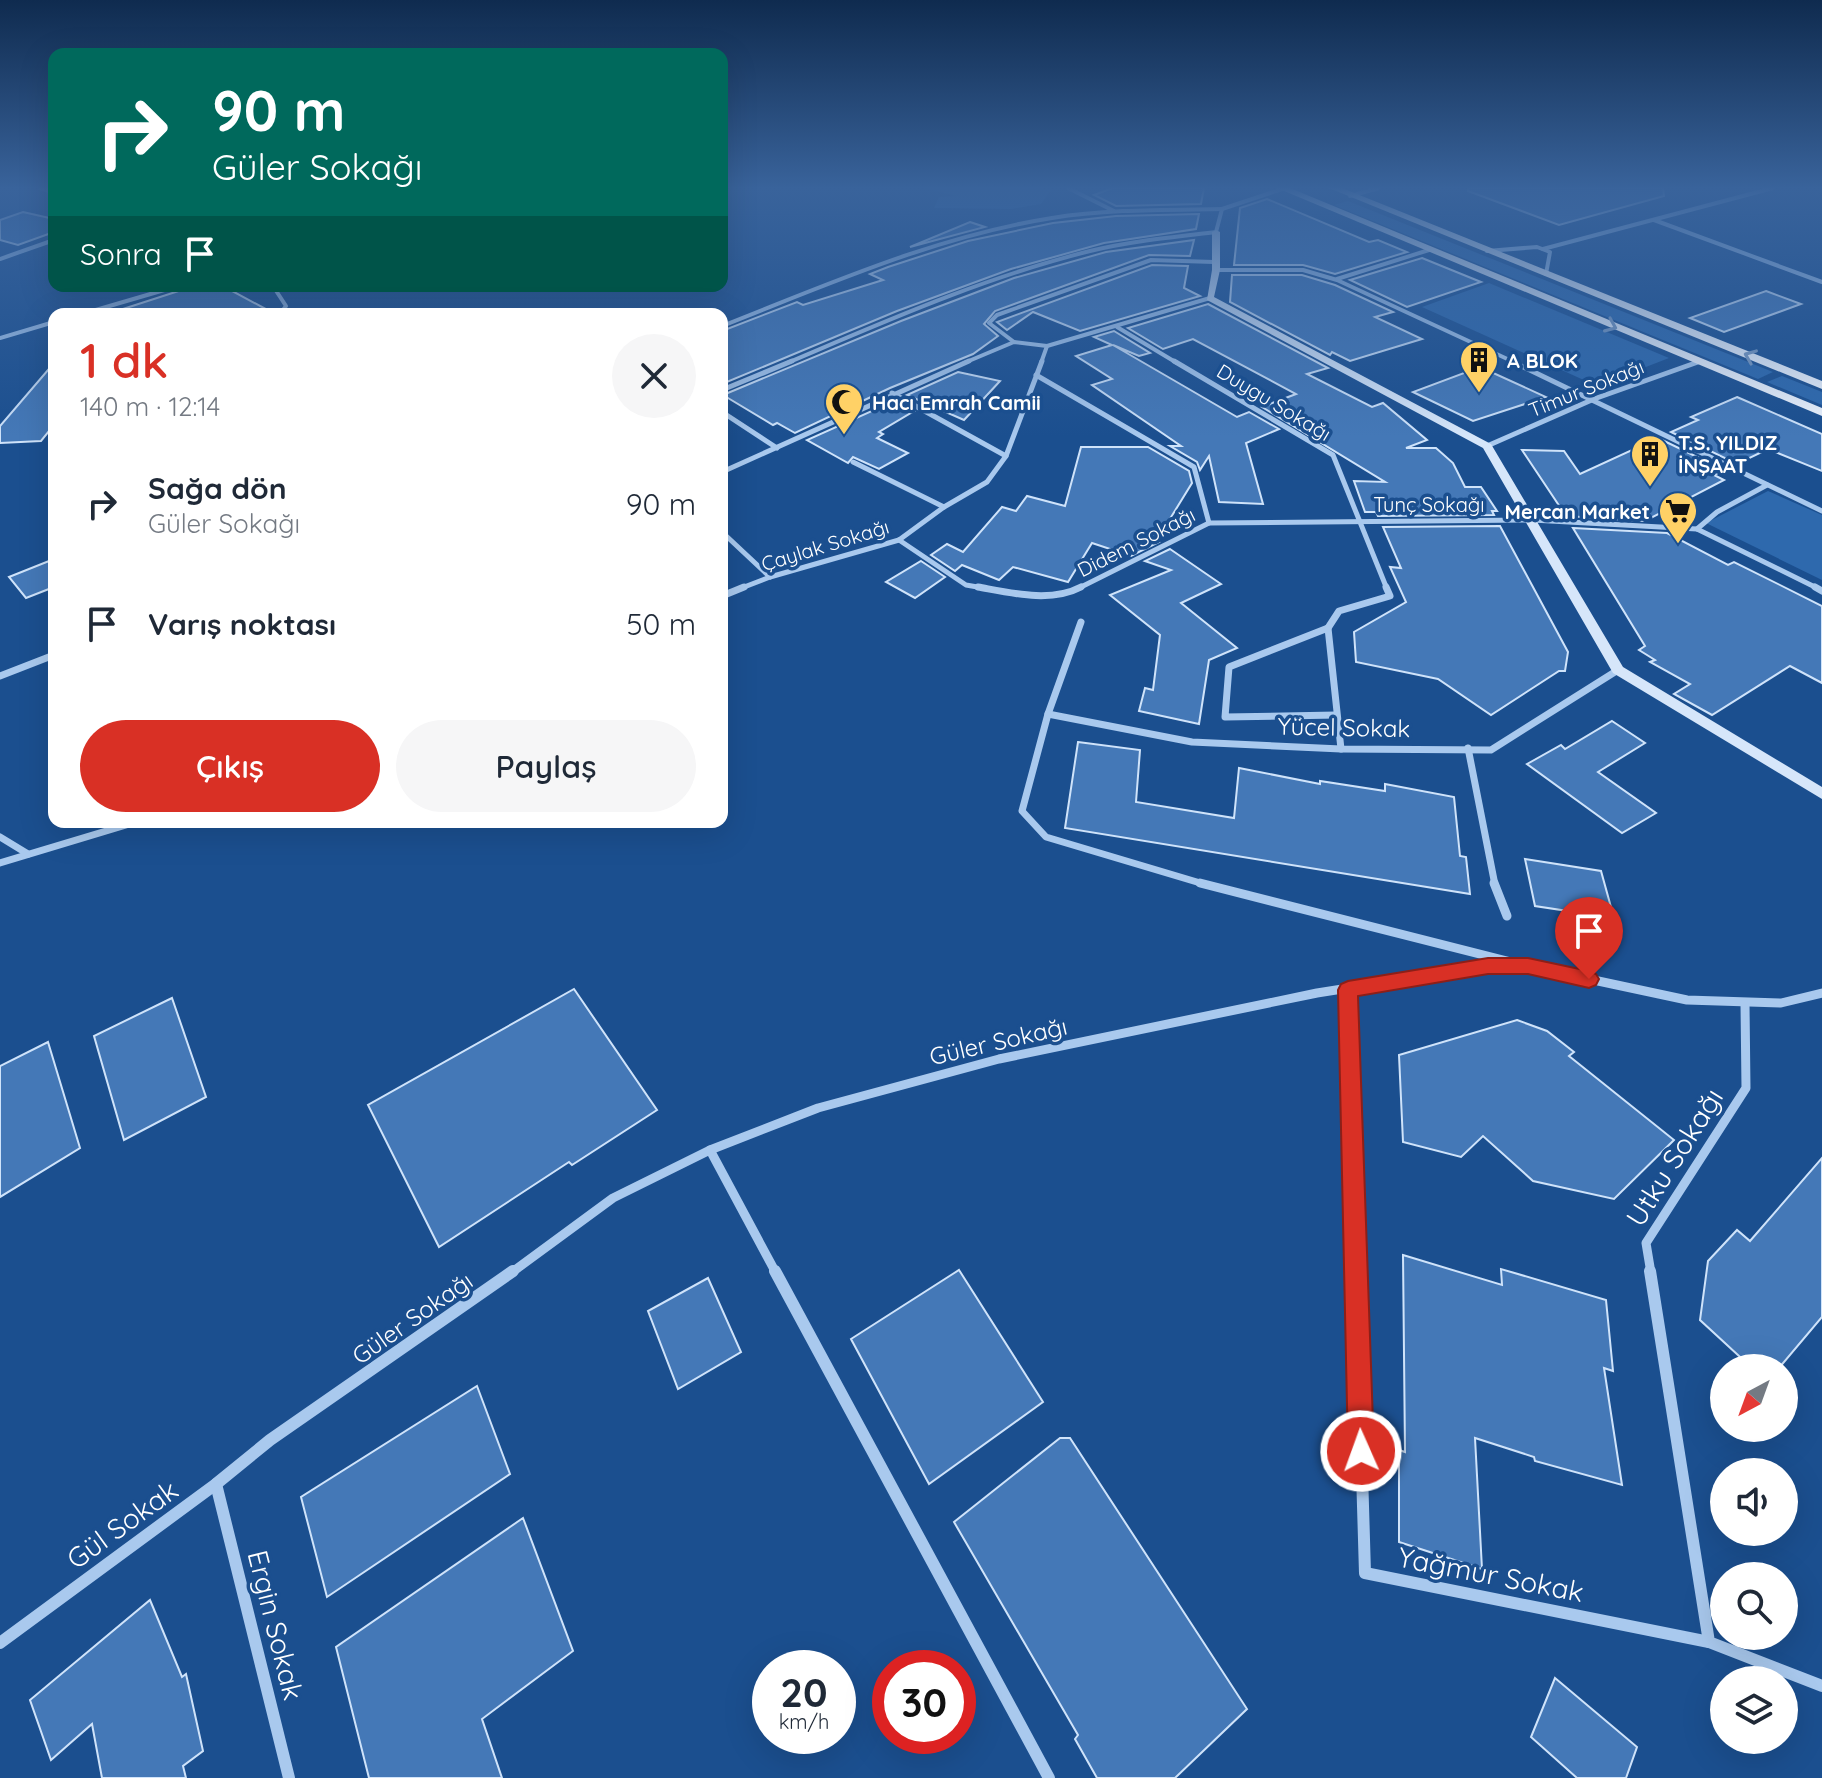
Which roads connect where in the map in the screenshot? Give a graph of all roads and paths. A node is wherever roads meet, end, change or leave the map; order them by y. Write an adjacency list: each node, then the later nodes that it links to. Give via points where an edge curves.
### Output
1 (866, 271): 18 (street)
2 (1025, 271): 26 (street)
3 (1120, 271): 21 (street, via 997,315 989,323)
4 (1214, 271): 15 (street)
5 (1306, 271): 12 (street)
6 (1365, 271): 12 (street)
7 (1479, 271): 23 (main road, one-way to 23)
8 (1538, 271): 11 (main road)
9 (1547, 271): 11 (street)
10 (1792, 271): 13 (street)
11 (1546, 274): 25 (main road, one-way to 11)
12 (1337, 280): 28 (street)
13 (1822, 282)
14 (157, 292): 16 (street)
15 (1210, 298): 19 (street); 31 (street)
16 (103, 308)
17 (48, 324): 20 (street)
18 (728, 324)
19 (1117, 327): 22 (street); 40 (street, Duygu Sokağı, via 1333,455)
20 (0, 338)
21 (1014, 342): 22 (street); 27 (street)
22 (1047, 346): 24 (street, Çaylak Sokağı)
23 (1698, 362): 28 (street, Timur Sokağı); 29 (main road)
24 (1036, 375): 33 (street, Çaylak Sokağı); 41 (street, Didem Sokağı, via 1194,467)
25 (1822, 385)
26 (728, 388)
27 (892, 393): 32 (street); 33 (street)
28 (1594, 399): 31 (street, Timur Sokağı); 36 (street)
29 (1822, 412)
30 (728, 416): 32 (street)
31 (1487, 446): 39 (street)
32 (777, 448): 35 (street)
33 (1006, 456): 37 (street, Çaylak Sokağı, via 987,482)
34 (853, 462): 37 (street)
35 (728, 469)
36 (1767, 485): 38 (street); 42 (street)
37 (944, 507): 44 (street, Çaylak Sokağı)
38 (1822, 511)
39 (1532, 520): 40 (street, Tunç Sokağı); 42 (street, Tunç Sokağı); 51 (street)
40 (1360, 521): 41 (street, Tunç Sokağı); 49 (street, Duygu Sokağı, via 1390,596 1339,611)
41 (1209, 523): 44 (street, Didem Sokağı, via 1066,595 1014,594 966,585)
42 (1697, 529): 46 (street)
43 (728, 538): 45 (street)
44 (899, 540): 45 (street, Çaylak Sokağı)
45 (770, 577): 47 (street, Çaylak Sokağı)
46 (1822, 591)
47 (728, 594)
48 (1081, 622): 53 (street)
49 (1328, 628): 54 (street); 55 (street, Duygu Sokağı, via 1229,667)
50 (48, 657): 52 (street)
51 (1618, 670): 56 (street, Yücel Sokak, via 1491,750); 58 (street)
52 (0, 676)
53 (1048, 714): 57 (street, Yücel Sokak, via 1192,742); 64 (street, via 1022,811 1046,837 1235,894)
54 (1336, 715): 55 (street, Yücel Sokak); 57 (street)
55 (1225, 717)
56 (1468, 748): 57 (street, Yücel Sokak); 63 (street, via 1492,877)
57 (1341, 749)
58 (1822, 794)
59 (116, 828): 61 (street)
60 (0, 837): 61 (street)
61 (28, 854): 62 (street)
62 (0, 863)
63 (1507, 916)
64 (1528, 966): 65 (street, Güler Sokağı, via 1488,966); 67 (street, Güler Sokağı, via 1687,1000)
65 (1348, 990): 68 (street, Güler Sokağı, via 999,1059 818,1108); 71 (street, Yağmur Sokak, via 1365,1573)
66 (1821, 993): 67 (street, Güler Sokağı, via 1781,1003)
67 (1745, 1004): 71 (street, Utku Sokağı, via 1746,1088 1646,1243)
68 (710, 1150): 69 (street, Güler Sokağı, via 613,1198); 75 (street)
69 (270, 1440): 70 (street, Gül Sokak)
70 (216, 1484): 72 (street, Gül Sokak); 74 (street, Ergin Sokak)
71 (1709, 1642): 73 (street)
72 (0, 1643)
73 (1822, 1686)
74 (289, 1778)
75 (1049, 1778)

